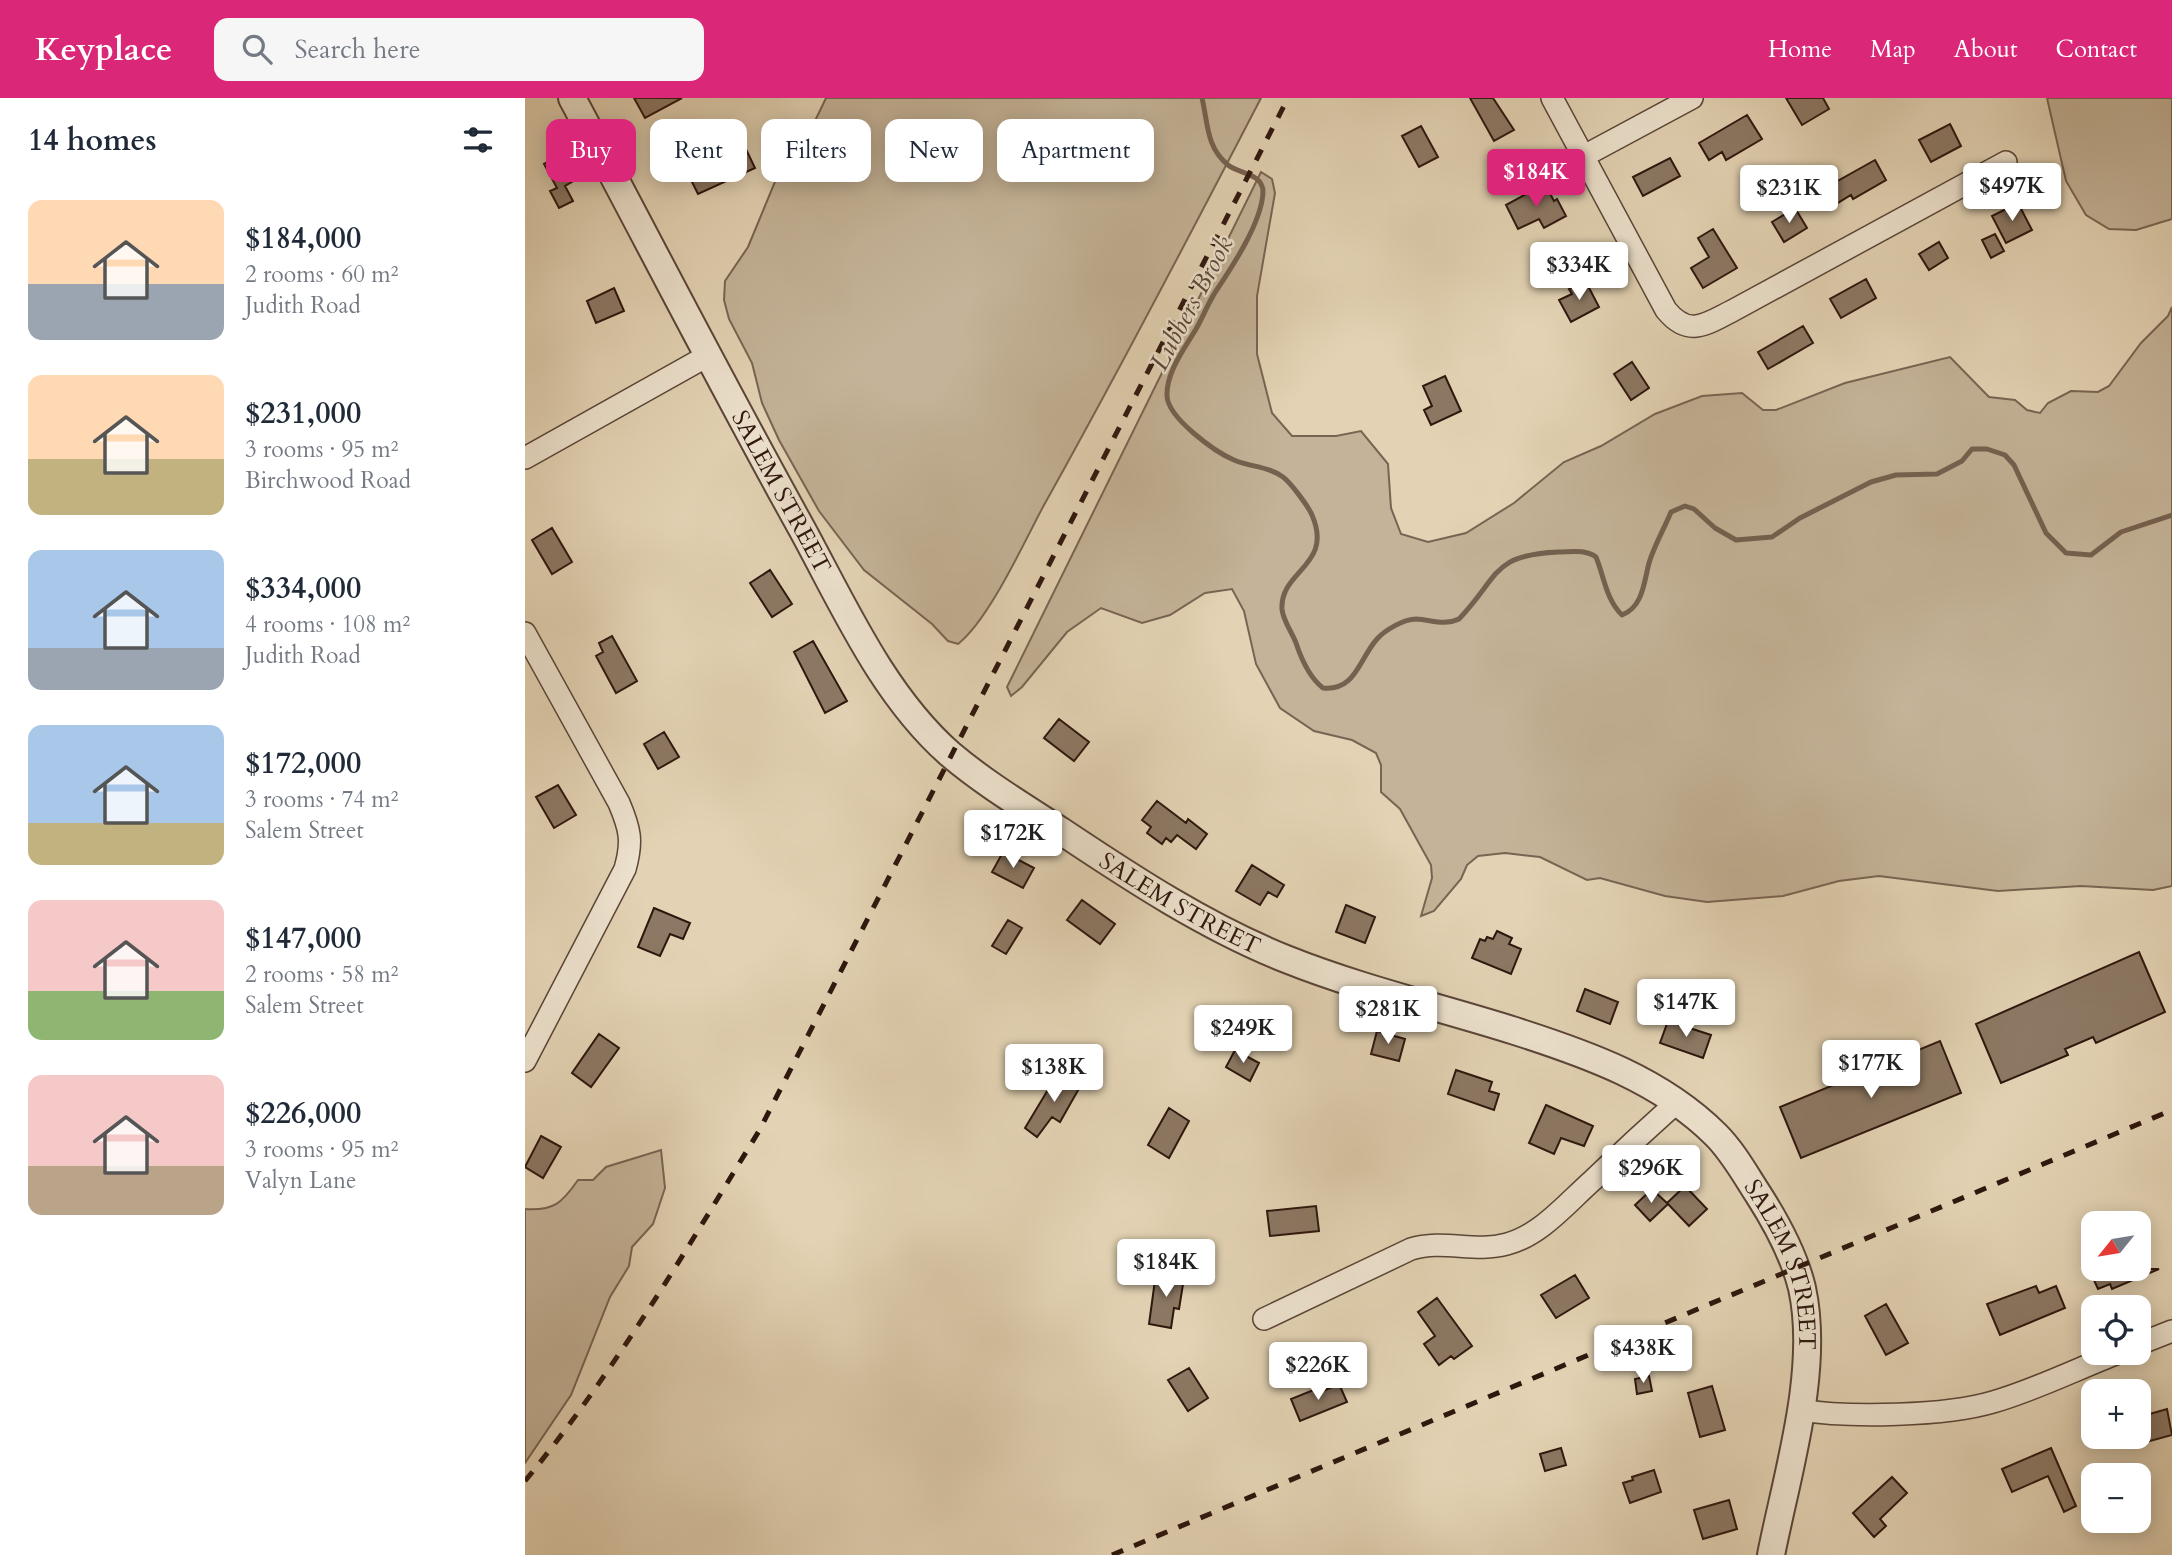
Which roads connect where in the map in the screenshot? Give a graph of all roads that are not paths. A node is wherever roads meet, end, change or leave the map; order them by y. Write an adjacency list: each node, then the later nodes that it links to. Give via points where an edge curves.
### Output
1 (572, 98): 6 (street, SALEM STREET)
2 (1552, 98): 4 (street)
3 (1692, 98): 4 (street)
4 (1584, 156): 5 (street, via 1666,310 1685,326 1701,326 1732,311)
5 (2006, 162)
6 (709, 355): 7 (street); 10 (street, SALEM STREET, via 876,661 929,732 969,769 1115,867 1230,935 1354,984 1568,1048 1619,1070)
7 (525, 458)
8 (525, 634): 9 (street, via 619,803 630,847 625,869)
9 (525, 1061)
10 (1676, 1103): 11 (street, via 1527,1237 1485,1248 1438,1244 1411,1249); 15 (street, SALEM STREET, via 1731,1153 1766,1207 1795,1268 1806,1322)
11 (1264, 1319)
12 (2172, 1331): 13 (street)
13 (2151, 1339)
14 (2088, 1365): 15 (street, via 1969,1408 1886,1413)
15 (1800, 1410): 16 (street, SALEM STREET)
16 (1771, 1555)

